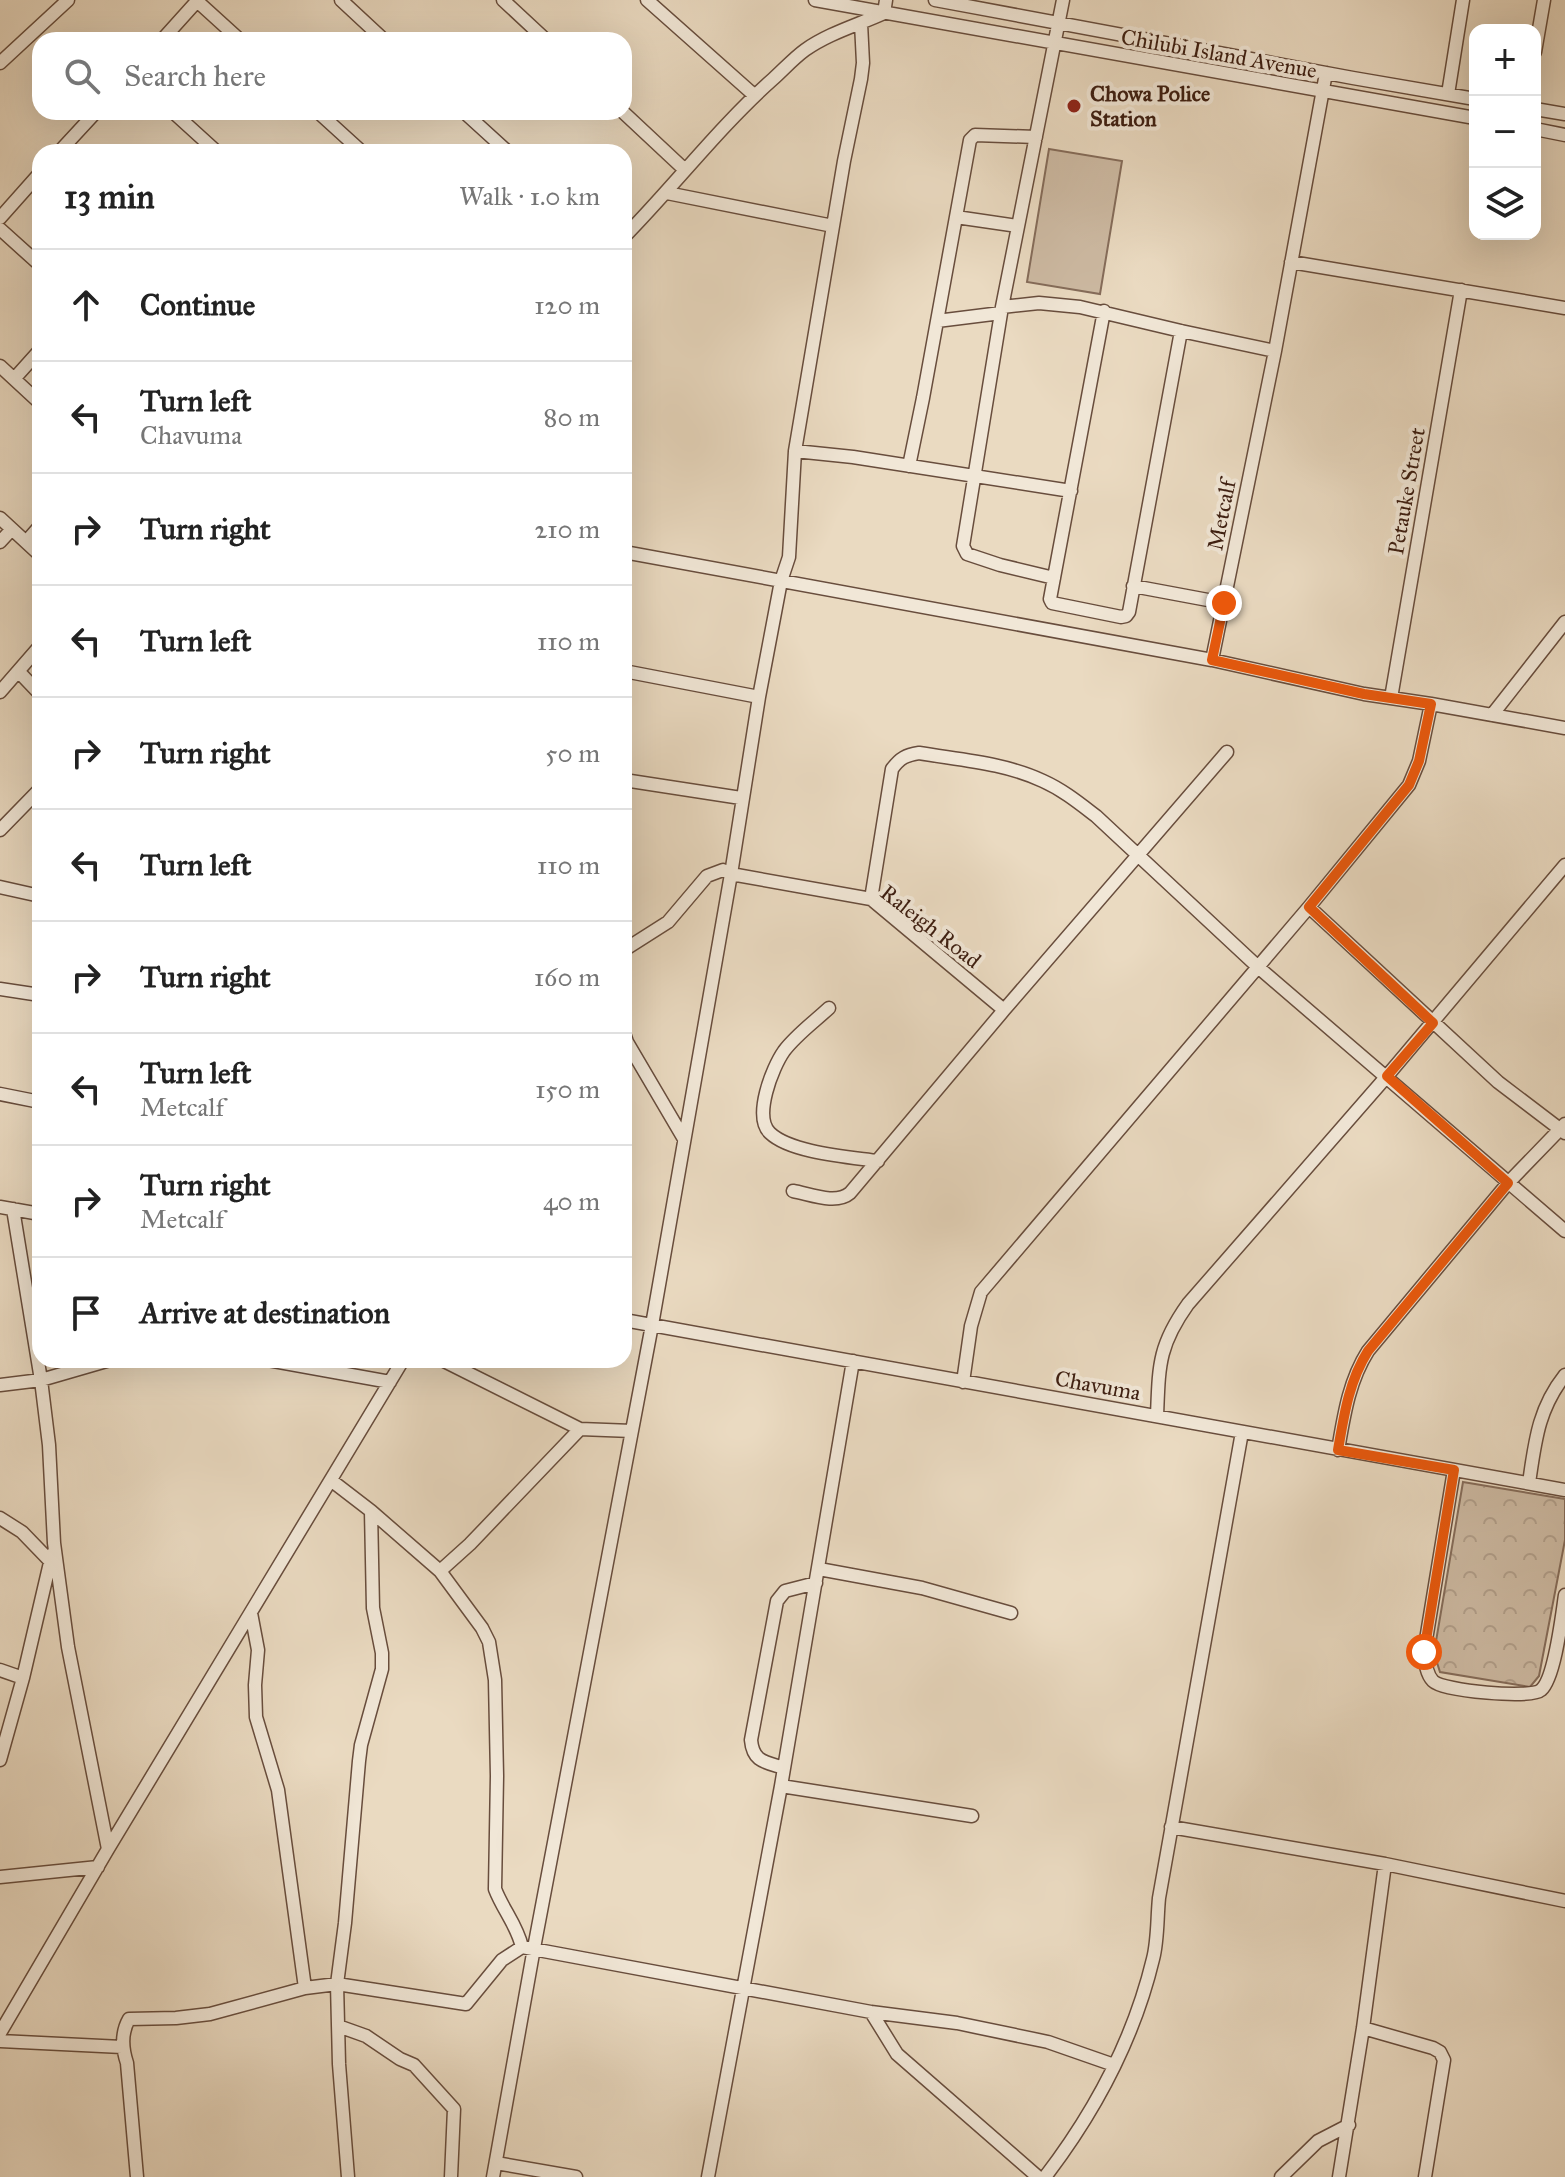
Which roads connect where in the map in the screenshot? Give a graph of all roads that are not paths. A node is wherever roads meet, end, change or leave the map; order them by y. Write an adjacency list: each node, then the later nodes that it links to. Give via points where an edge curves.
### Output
1 (68, 0): 16 (street)
2 (198, 0): 17 (street); 18 (street)
3 (341, 0): 19 (street)
4 (503, 0): 20 (street)
5 (647, 0): 11 (street)
6 (815, 0): 12 (street, Chilubi Island Avenue)
7 (935, 0): 13 (street, Chilubi Island Avenue)
8 (1063, 0): 13 (street)
9 (1463, 0): 26 (street)
10 (1544, 0): 15 (street)
11 (661, 6): 27 (street)
12 (885, 6): 14 (street); 22 (street, Chilubi Island Avenue)
13 (1058, 22): 22 (street); 24 (street, Chilubi Island Avenue)
14 (861, 23): 27 (street, via 804,51); 49 (street, via 862,71)
15 (1540, 24)
16 (33, 32)
17 (169, 32)
18 (232, 32)
19 (375, 32)
20 (537, 32)
21 (32, 33): 23 (street)
22 (1054, 44): 25 (street, Chilubi Island Avenue); 39 (street)
23 (0, 63)
24 (1326, 73): 25 (street, Metcalf); 26 (street, Chilubi Island Avenue)
25 (1322, 92): 31 (street, Chilubi Island Avenue); 54 (street, Metcalf)
26 (1448, 94): 28 (street, Chilubi Island Avenue)
27 (754, 95): 44 (street)
28 (1469, 98)
29 (1541, 110): 30 (street)
30 (1565, 114)
31 (1469, 117)
32 (90, 120): 40 (street)
33 (182, 120): 41 (street)
34 (327, 120): 42 (street)
35 (477, 120): 43 (street)
36 (632, 120): 44 (street)
37 (1541, 130): 38 (street)
38 (1565, 135)
39 (1036, 137): 47 (street, via 972,137); 50 (street)
40 (71, 144)
41 (208, 144)
42 (353, 144)
43 (500, 144)
44 (685, 170): 46 (street)
45 (32, 182): 48 (street)
46 (667, 193): 49 (street); 52 (street)
47 (956, 217): 50 (street); 59 (street)
48 (0, 218)
49 (833, 226): 66 (street)
50 (1018, 226): 57 (street)
51 (0, 229): 53 (street)
52 (632, 229)
53 (32, 258)
54 (1291, 262): 55 (street); 61 (street, Metcalf)
55 (1461, 290): 56 (street); 91 (street, Petauke Street)
56 (1565, 308)
57 (1002, 310): 58 (street, via 1059,304); 59 (street); 68 (street)
58 (1104, 311): 60 (street); 69 (street)
59 (937, 321): 67 (street)
60 (1181, 331): 61 (street); 79 (street)
61 (1275, 351): 80 (street, Metcalf)
62 (32, 359): 64 (street)
63 (0, 366): 64 (street)
64 (14, 379): 65 (street)
65 (32, 396)
66 (795, 451): 67 (street); 78 (street, via 789,557)
67 (909, 466): 68 (street)
68 (974, 476): 69 (street); 77 (street, via 964,551)
69 (1071, 491): 77 (street)
70 (0, 518): 71 (street)
71 (12, 529): 73 (street); 74 (street)
72 (32, 535): 74 (street)
73 (0, 542)
74 (26, 542): 75 (street)
75 (32, 548)
76 (632, 553): 78 (street)
77 (1054, 578): 81 (street, via 1052,603)
78 (781, 581): 83 (street); 90 (street)
79 (1133, 586): 80 (street); 81 (street, via 1126,616)
80 (1224, 603): 85 (street, Metcalf)
81 (1095, 611): 83 (street)
82 (1565, 622): 93 (street)
83 (1091, 637): 85 (street)
84 (32, 656): 86 (street)
85 (1212, 660): 91 (street)
86 (19, 672): 88 (street); 89 (street)
87 (632, 673): 90 (street)
88 (32, 686)
89 (0, 692)
90 (759, 697): 98 (street)
91 (1391, 698): 92 (street)
92 (1431, 704): 93 (street); 106 (street, via 1409,785)
93 (1492, 715): 94 (street)
94 (1565, 728)
95 (1227, 752): 100 (street)
96 (632, 781): 98 (street)
97 (32, 797): 99 (street)
98 (741, 798): 102 (street)
99 (0, 830)
100 (1137, 855): 105 (street, via 1087,809 1041,780 919,753 899,759 892,769); 108 (street); 112 (street)
101 (1565, 865): 113 (street)
102 (731, 874): 105 (street, Raleigh Road); 107 (street, via 723,870 707,876 668,922); 119 (street)
103 (0, 887): 104 (street)
104 (32, 894)
105 (871, 899): 112 (street, Raleigh Road)
106 (1309, 907): 108 (street); 113 (street)
107 (632, 945)
108 (1258, 967): 115 (street); 138 (street, via 981,1292)
109 (0, 989): 110 (street)
110 (32, 994)
111 (829, 1008): 120 (street, via 777,1063 762,1117 770,1133 803,1149)
112 (1004, 1010): 120 (street)
113 (1433, 1023): 115 (street); 118 (street, via 1498,1082)
114 (632, 1051): 119 (street)
115 (1387, 1076): 121 (street); 140 (street, via 1173,1324 1162,1351)
116 (0, 1094): 117 (street)
117 (32, 1100)
118 (1564, 1129): 121 (street)
119 (684, 1139): 127 (street)
120 (878, 1161): 122 (street, via 845,1198)
121 (1508, 1183): 125 (street); 144 (street, via 1363,1359 1351,1386)
122 (793, 1191)
123 (7, 1208): 124 (street); 128 (street)
124 (32, 1213)
125 (1565, 1231)
126 (632, 1321): 127 (street, Chavuma)
127 (652, 1325): 129 (street, Chavuma); 142 (street)
128 (32, 1334)
129 (853, 1361): 138 (street, Chavuma); 153 (street)
130 (39, 1368): 136 (street)
131 (82, 1368): 136 (street)
132 (312, 1368): 137 (street)
133 (398, 1368): 137 (street)
134 (458, 1368): 141 (street)
135 (1565, 1375): 147 (street, via 1543,1409)
136 (41, 1380): 139 (street); 151 (street)
137 (390, 1382): 146 (street)
138 (963, 1382): 140 (street, Chavuma)
139 (0, 1385)
140 (1157, 1416): 143 (street, Chavuma)
141 (580, 1429): 142 (street); 154 (street)
142 (632, 1431): 171 (street)
143 (1242, 1432): 144 (street, Chavuma); 165 (street)
144 (1338, 1450): 145 (street, Chavuma)
145 (1454, 1470): 147 (street, Chavuma); 156 (street, via 1424,1652 1433,1681 1521,1695 1540,1691 1554,1661)
146 (332, 1481): 149 (street); 157 (street)
147 (1529, 1483): 148 (street, Chavuma)
148 (1565, 1490)
149 (371, 1511): 154 (street); 172 (street, via 373,1608 382,1669 359,1761)
150 (0, 1518): 152 (street)
151 (54, 1543): 152 (street); 166 (street, via 68,1647)
152 (50, 1561): 160 (street)
153 (819, 1569): 155 (street); 158 (street, via 922,1588)
154 (440, 1571): 171 (street, via 482,1628 491,1650 495,1889)
155 (816, 1583): 162 (street); 162 (street, via 785,1591 777,1601 751,1740 752,1752 760,1760)
156 (1565, 1595)
157 (251, 1613): 166 (street); 173 (street, via 258,1650 256,1717 278,1790)
158 (1011, 1613)
159 (0, 1670): 160 (street)
160 (23, 1678): 161 (street)
161 (0, 1760)
162 (784, 1768): 163 (street)
163 (781, 1786): 164 (street); 174 (street)
164 (972, 1816)
165 (1171, 1827): 167 (street); 181 (street, via 1154,1957)
166 (108, 1849): 168 (street)
167 (1385, 1864): 170 (street); 177 (street)
168 (98, 1867): 169 (street); 178 (street)
169 (0, 1877)
170 (1565, 1901)
171 (528, 1948): 172 (street, via 502,1960 466,2004); 174 (street); 183 (street)
172 (337, 1984): 173 (street); 176 (street)
173 (305, 1988): 180 (street, via 210,2014 129,2019)
174 (744, 1989): 175 (street); 189 (street)
175 (871, 2012): 181 (street, via 1048,2042); 190 (street, via 897,2054)
176 (338, 2026): 185 (street); 186 (street, via 414,2065 454,2109)
177 (1363, 2028): 182 (street); 194 (street, via 1433,2048 1444,2060)
178 (0, 2033)
179 (0, 2041): 180 (street)
180 (122, 2047): 184 (street)
181 (1114, 2065): 191 (street)
182 (1349, 2125): 192 (street, via 1318,2141); 193 (street)
183 (496, 2163): 187 (street); 188 (street)
184 (137, 2177)
185 (348, 2177)
186 (451, 2177)
187 (493, 2177)
188 (576, 2177)
189 (708, 2177)
190 (1038, 2177)
191 (1045, 2177)
192 (1281, 2177)
193 (1339, 2177)
194 (1425, 2177)

